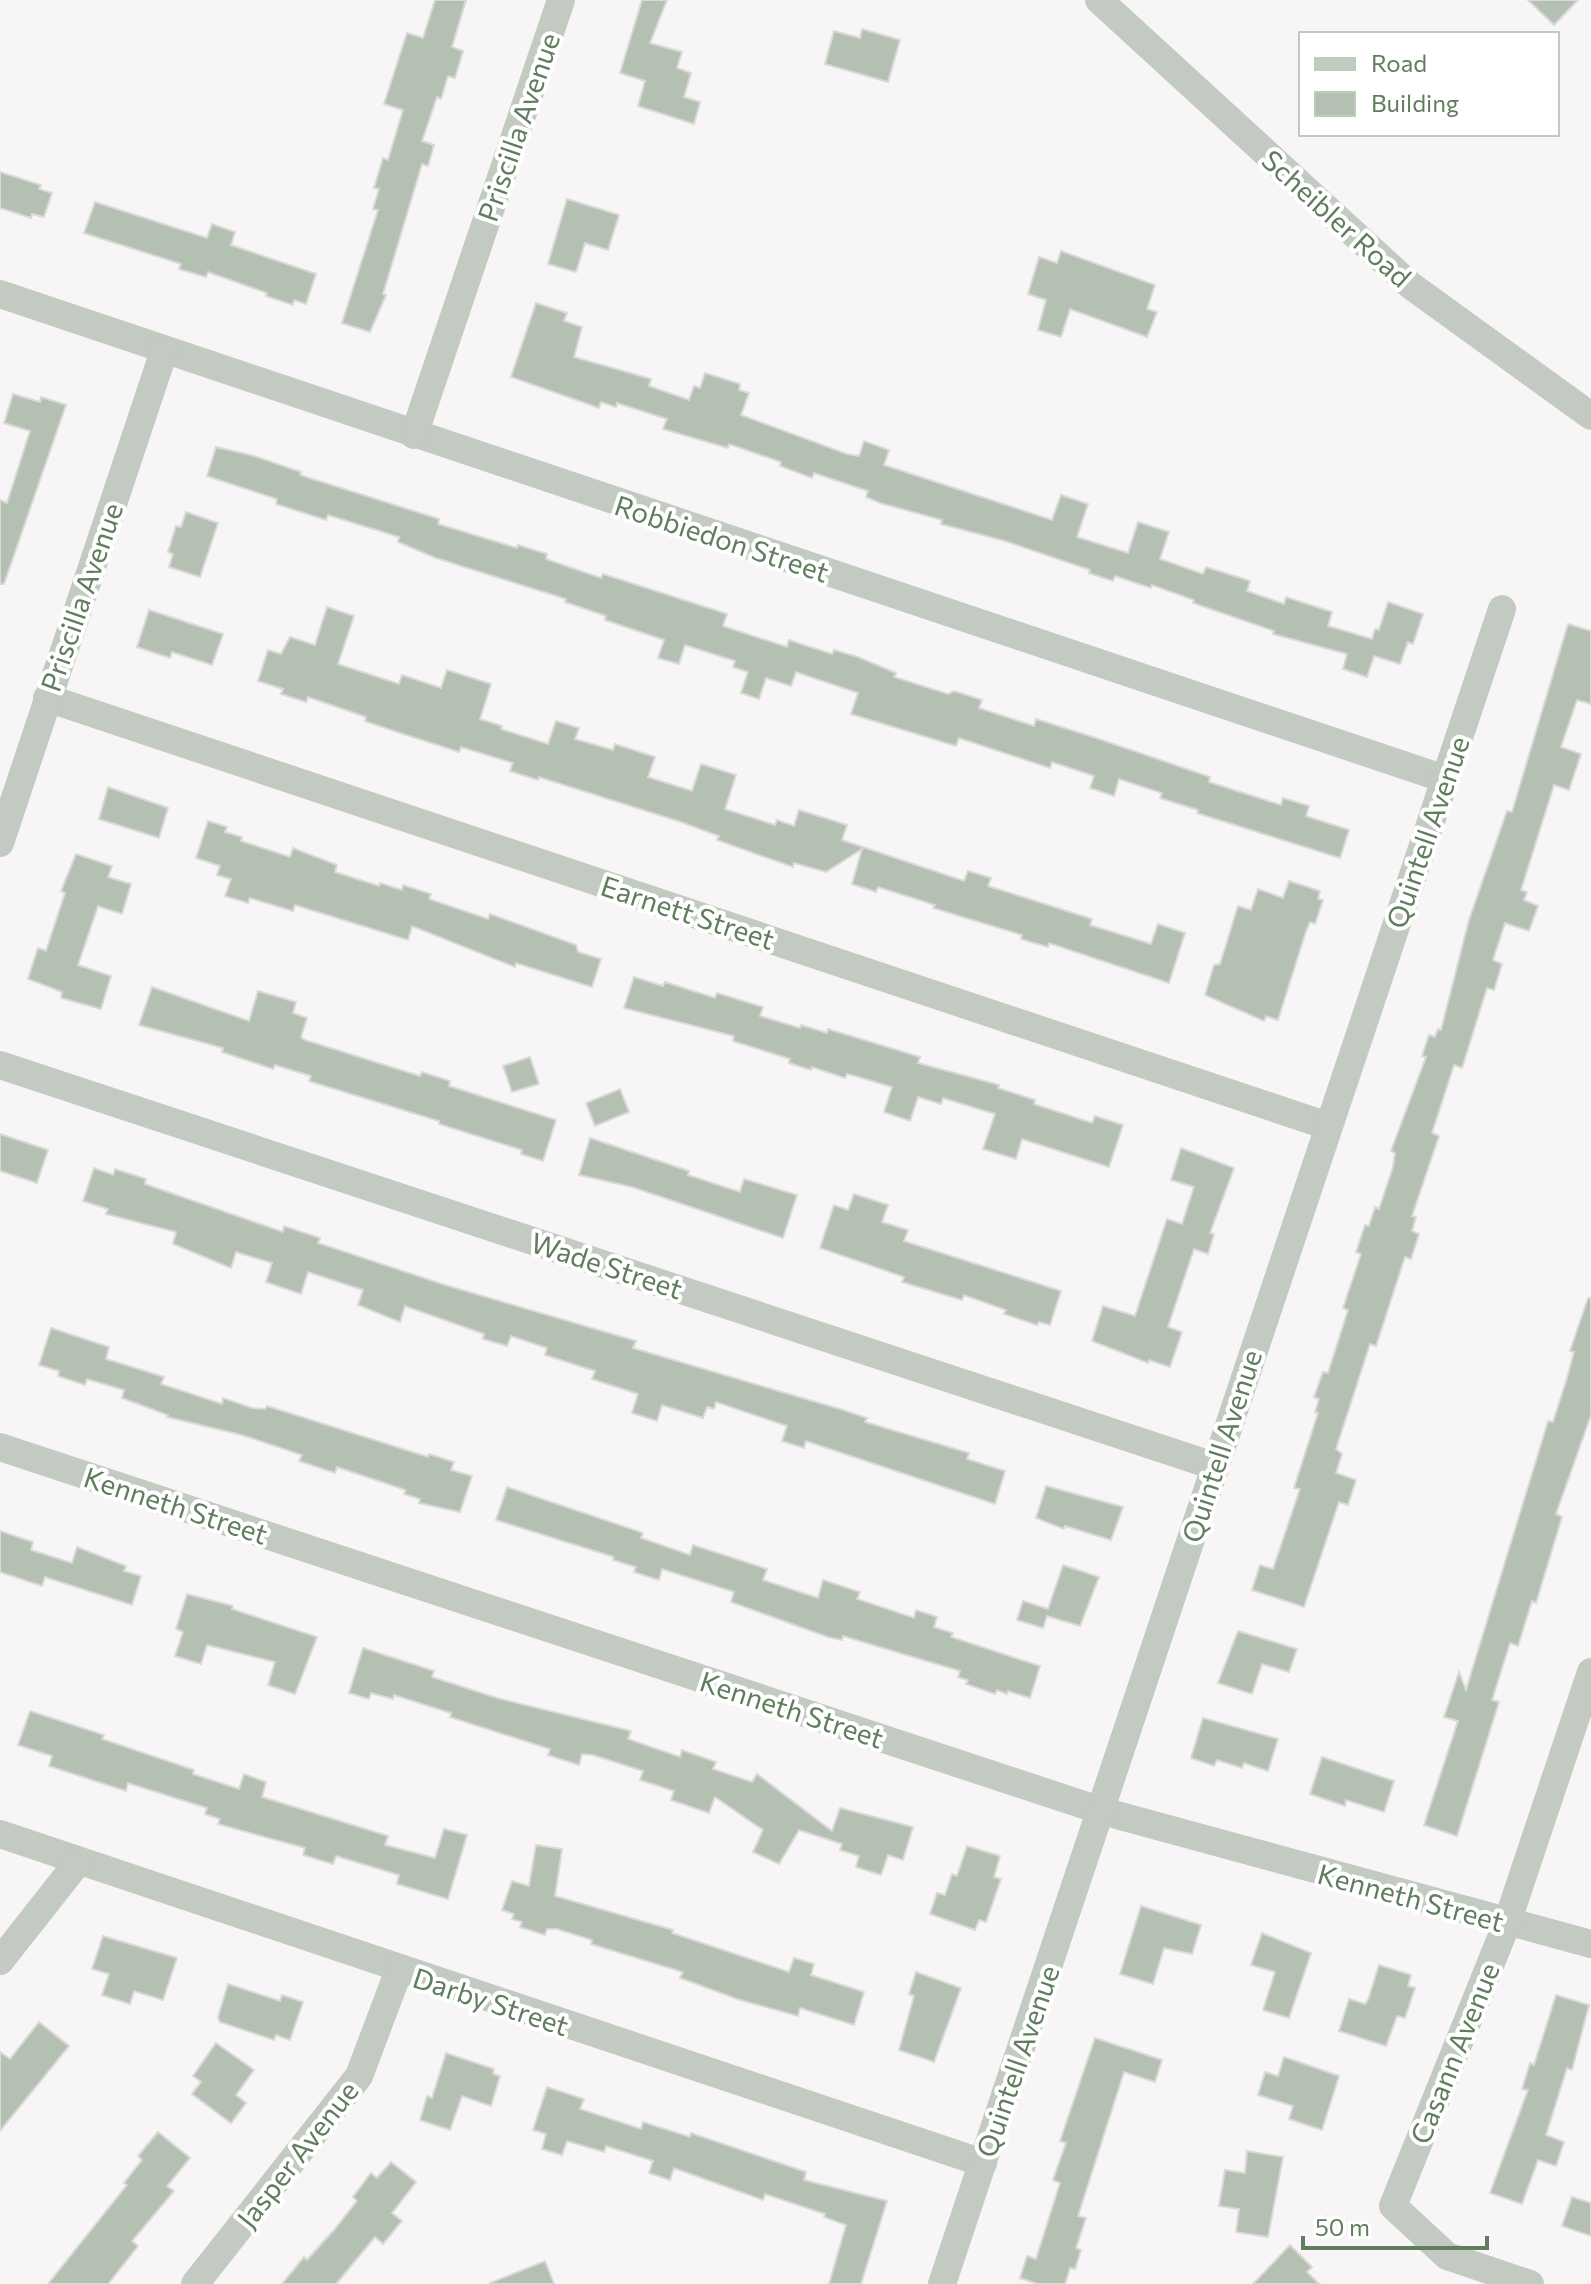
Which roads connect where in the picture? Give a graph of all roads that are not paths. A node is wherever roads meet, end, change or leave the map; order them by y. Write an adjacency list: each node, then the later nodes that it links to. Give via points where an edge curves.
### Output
1 (561, 0): 6 (street, Priscilla Avenue)
2 (1099, 0): 5 (street, Scheibler Road, via 1410,285)
3 (0, 294): 4 (street, Robbiedon Street)
4 (164, 351): 6 (street, Robbiedon Street); 8 (street, Priscilla Avenue)
5 (1591, 416)
6 (414, 435): 9 (street, Robbiedon Street)
7 (1502, 609): 9 (street, Quintell Avenue)
8 (47, 698): 10 (street, Priscilla Avenue); 12 (street, Earnett Street)
9 (1445, 779): 12 (street, Quintell Avenue)
10 (0, 843)
11 (0, 1065): 14 (street, Wade Street)
12 (1328, 1126): 14 (street, Quintell Avenue)
13 (0, 1447): 16 (street, Kenneth Street)
14 (1214, 1466): 16 (street, Quintell Avenue)
15 (1591, 1672): 19 (street, Casann Avenue)
16 (1102, 1811): 19 (street, Kenneth Street); 23 (street, Quintell Avenue)
17 (0, 1834): 18 (street, Darby Street)
18 (78, 1862): 21 (street); 22 (street, Darby Street)
19 (1507, 1923): 20 (street, Kenneth Street); 26 (street, Casann Avenue, via 1393,2206 1447,2256)
20 (1591, 1944)
21 (0, 1961)
22 (399, 1970): 23 (street, Darby Street); 24 (street, Jasper Avenue, via 359,2076)
23 (983, 2163): 25 (street, Quintell Avenue)
24 (195, 2284)
25 (942, 2284)
26 (1530, 2284)

